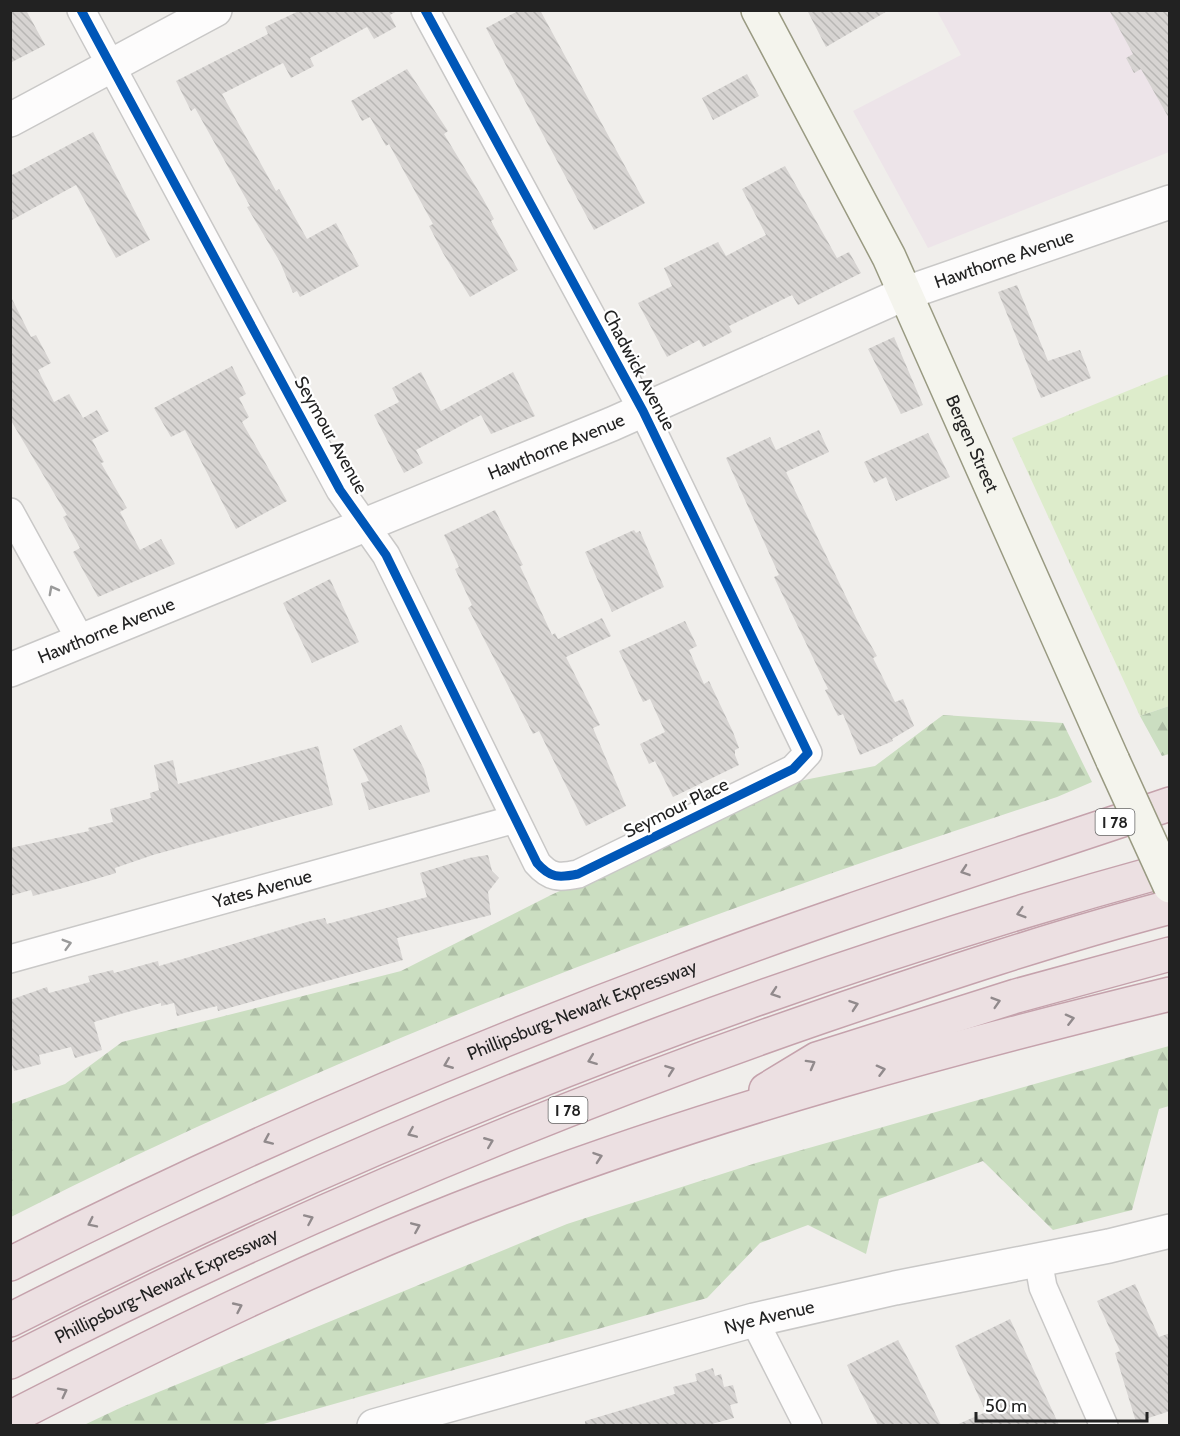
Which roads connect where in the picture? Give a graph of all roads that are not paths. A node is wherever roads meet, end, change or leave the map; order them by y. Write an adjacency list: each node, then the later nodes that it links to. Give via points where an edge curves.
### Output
1 (81, 10): 5 (street, Seymour Avenue)
2 (215, 10): 5 (street)
3 (425, 10): 9 (street, Chadwick Avenue)
4 (758, 10): 8 (main road, Bergen Street)
5 (110, 65): 6 (street); 11 (street, Seymour Avenue, via 340,490)
6 (10, 120)
7 (1170, 202): 8 (street, Hawthorne Avenue)
8 (906, 293): 9 (street, Hawthorne Avenue); 21 (main road, Bergen Street, bridge)
9 (643, 411): 11 (street, Hawthorne Avenue); 14 (street, Chadwick Avenue)
10 (10, 512): 12 (street, one-way to 10)
11 (364, 524): 12 (street, Hawthorne Avenue); 16 (street, Seymour Avenue, via 386,555)
12 (81, 641): 13 (street, Hawthorne Avenue)
13 (10, 670)
14 (808, 753): 20 (street, Seymour Place, via 793,769 578,874)
15 (1170, 804): 18 (highway, Phillipsburg-Newark Expressway / I 78)
16 (511, 811): 20 (street, Seymour Avenue, via 537,863); 23 (street, Yates Avenue); 25 (street, Yates Avenue, one-way to 16)
17 (1170, 813): 18 (highway)
18 (1061, 841): 30 (highway, Phillipsburg-Newark Expressway / I 78, one-way to 30, via 757,944 501,1042 272,1138)
19 (1170, 867): 31 (highway, Phillipsburg-Newark Expressway / I 78, one-way to 31, via 847,968 544,1079 183,1235)
20 (551, 876)
21 (1170, 886)
22 (1162, 910): 33 (highway, Phillipsburg-Newark Expressway / I 78, one-way to 22, via 340,1205 620,1089 886,994)
23 (10, 940)
24 (1170, 954): 27 (highway, one-way to 24, via 817,1059 989,1004)
25 (10, 959)
26 (1170, 994): 27 (highway, one-way to 26, via 984,1041)
27 (724, 1115): 34 (highway, one-way to 27, via 179,1334 410,1229 521,1185)
28 (1170, 1231): 29 (street, Nye Avenue)
29 (1038, 1260): 32 (street, Nye Avenue, via 895,1287); 37 (street, via 1043,1287)
30 (10, 1264)
31 (10, 1320)
32 (754, 1320): 35 (street, Nye Avenue); 36 (street)
33 (10, 1362)
34 (10, 1418)
35 (374, 1425)
36 (808, 1425)
37 (1104, 1425)

